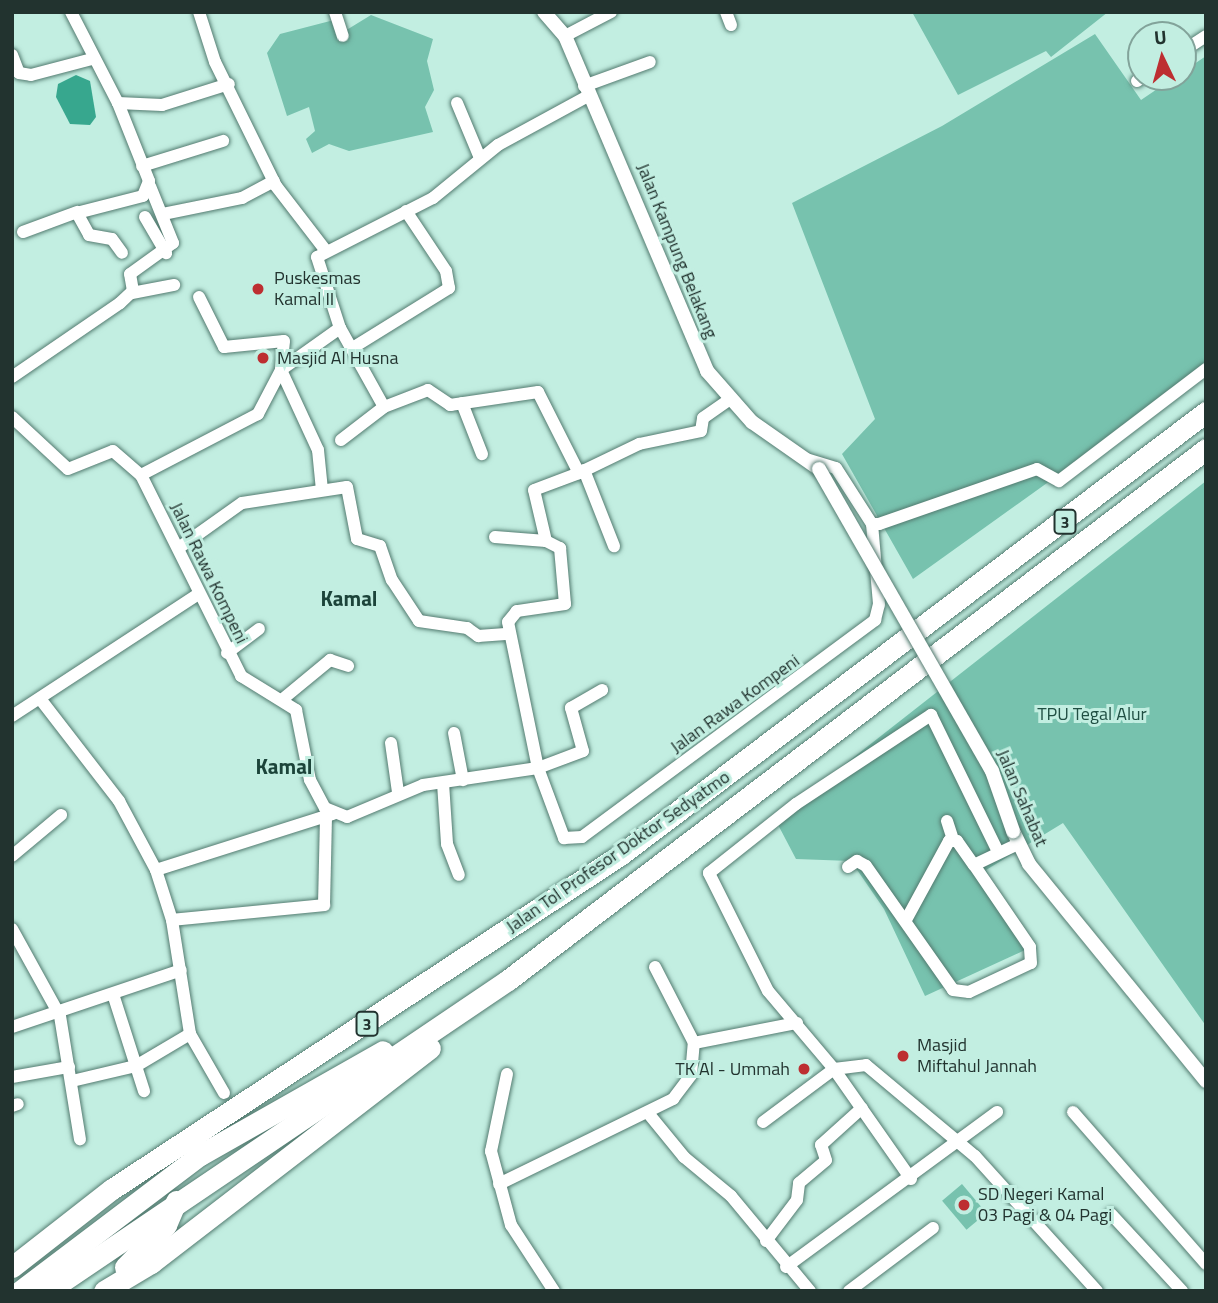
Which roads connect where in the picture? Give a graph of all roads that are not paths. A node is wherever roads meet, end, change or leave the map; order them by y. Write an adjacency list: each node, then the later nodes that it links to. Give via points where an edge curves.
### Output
1 (71, 12): 11 (street)
2 (199, 12): 13 (street)
3 (335, 12): 8 (street)
4 (544, 12): 9 (street, Jalan Kampung Belakang)
5 (611, 12): 9 (street)
6 (726, 12): 7 (street)
7 (731, 25)
8 (343, 36)
9 (565, 36): 14 (street, Jalan Kampung Belakang)
10 (12, 55): 11 (street, via 19,73 31,75)
11 (92, 59): 15 (street)
12 (650, 62): 14 (street)
13 (229, 84): 15 (street, via 162,105); 20 (street)
14 (586, 91): 18 (street); 38 (street, Jalan Kampung Belakang, via 626,173 692,344)
15 (118, 103): 19 (street)
16 (457, 103): 18 (street)
17 (223, 141): 19 (street)
18 (480, 158): 22 (street, via 448,188)
19 (142, 166): 21 (street)
20 (274, 181): 24 (street, via 242,198); 27 (street)
21 (150, 187): 23 (street, via 143,196); 24 (street)
22 (406, 211): 27 (street); 34 (street, via 446,271 449,288)
23 (77, 212): 26 (street); 28 (street, via 89,235 112,239)
24 (163, 214): 29 (street, via 174,239)
25 (145, 217): 29 (street)
26 (23, 232)
27 (326, 251): 33 (street, via 316,265)
28 (122, 253)
29 (166, 253): 31 (street, via 130,274)
30 (174, 285): 31 (street)
31 (132, 293): 37 (street)
32 (199, 297): 36 (street, via 224,347 284,341)
33 (340, 328): 34 (street); 36 (street)
34 (354, 347): 40 (street)
35 (1206, 369): 51 (street, via 1059,481 1037,469)
36 (281, 370): 49 (street, via 258,414); 50 (street, via 317,450)
37 (12, 377)
38 (730, 399): 46 (street, Jalan Kampung Belakang); 48 (street, via 703,418 701,431 650,440)
39 (462, 403): 40 (street, via 445,404 428,390); 45 (street); 48 (street, via 538,392)
40 (384, 407): 43 (street)
41 (1206, 412): 118 (highway, Jalan Tol Profesor Doktor Sedyatmo / 3, via 620,855 122,1182)
42 (12, 417): 49 (street, via 68,468 113,451)
43 (341, 440)
44 (1206, 449): 87 (highway, Jalan Tol Profesor Doktor Sedyatmo / 3)
45 (482, 454)
46 (805, 458): 47 (street, Jalan Kampung Belakang); 51 (street, via 836,468)
47 (819, 469): 74 (street, Jalan Sahabat, bridge, via 992,771)
48 (581, 471): 53 (street, via 534,490); 54 (street)
49 (141, 475): 55 (street, Jalan Rawa Kompeni)
50 (322, 490): 55 (street, via 242,503); 58 (street, via 347,486 358,540 380,546 392,580 426,627)
51 (872, 524): 67 (street, Jalan Rawa Kompeni, via 879,613 842,649 582,837 564,838)
52 (495, 537): 53 (street)
53 (546, 541): 58 (street, via 560,548 565,604 513,612)
54 (614, 546)
55 (180, 547): 56 (street, Jalan Rawa Kompeni)
56 (197, 595): 59 (street, Jalan Rawa Kompeni); 63 (street)
57 (259, 629): 59 (street)
58 (509, 634): 67 (street)
59 (227, 653): 62 (street, Jalan Rawa Kompeni, via 251,687)
60 (348, 666): 62 (street, via 330,660)
61 (602, 690): 67 (street, via 571,708 583,751)
62 (285, 698): 72 (street, via 301,722 313,789)
63 (41, 700): 64 (street); 80 (street, via 119,801)
64 (12, 716)
65 (454, 733): 68 (street)
66 (391, 743): 70 (street)
67 (538, 768): 68 (street)
68 (463, 780): 69 (street)
69 (443, 783): 70 (street); 81 (street, via 447,844)
70 (398, 792): 72 (street, via 352,815)
71 (61, 815): 77 (street)
72 (329, 815): 80 (street); 82 (street, via 325,904)
73 (947, 821): 75 (street)
74 (1016, 837): 76 (street); 101 (street, Jalan Sahabat)
75 (953, 840): 78 (street); 83 (street)
76 (998, 852): 78 (street); 91 (street, via 932,715 796,804 715,864 708,877 744,953)
77 (12, 856)
78 (974, 866): 83 (street, via 1030,947 1031,963 960,993)
79 (848, 867): 83 (street, via 857,861 866,866)
80 (156, 870): 82 (street)
81 (459, 875)
82 (172, 920): 86 (street)
83 (906, 920)
84 (12, 929): 90 (street)
85 (655, 967): 94 (street)
86 (181, 970): 88 (street); 93 (street)
87 (508, 980): 89 (highway, Jalan Tol Profesor Doktor Sedyatmo / 3); 123 (highway, via 333,1128 151,1263)
88 (113, 994): 90 (street); 95 (street)
89 (469, 1007): 113 (highway, Jalan Tol Profesor Doktor Sedyatmo / 3); 120 (highway, via 200,1155)
90 (58, 1009): 92 (street); 96 (street)
91 (797, 1023): 94 (street); 97 (street)
92 (12, 1027)
93 (190, 1034): 95 (street); 103 (street)
94 (694, 1043): 107 (street, via 685,1085)
95 (136, 1066): 100 (street); 102 (street)
96 (69, 1067): 99 (street); 100 (street)
97 (834, 1069): 104 (street); 108 (street); 110 (street, via 866,1065)
98 (507, 1074): 112 (street, via 492,1132)
99 (12, 1077)
100 (72, 1081): 109 (street)
101 (1206, 1081)
102 (144, 1091)
103 (224, 1093)
104 (862, 1108): 111 (street); 116 (street, via 821,1145 826,1160 799,1183 797,1200)
105 (997, 1112): 110 (street)
106 (1073, 1112): 117 (street)
107 (648, 1113): 112 (street); 116 (street, via 684,1157 731,1196)
108 (763, 1122)
109 (80, 1139)
110 (962, 1144): 111 (street); 127 (street)
111 (911, 1179): 119 (street)
112 (499, 1184): 124 (street, via 517,1239)
113 (176, 1201): 121 (highway, Jalan Tol Profesor Doktor Sedyatmo / 3); 122 (highway, via 151,1243)
114 (1111, 1214): 128 (street)
115 (933, 1228): 126 (street)
116 (766, 1241): 119 (street)
117 (1206, 1264)
118 (12, 1267)
119 (786, 1267): 125 (street)
120 (20, 1291)
121 (48, 1291)
122 (94, 1291)
123 (103, 1291)
124 (554, 1291)
125 (810, 1291)
126 (849, 1291)
127 (1097, 1291)
128 (1182, 1291)

